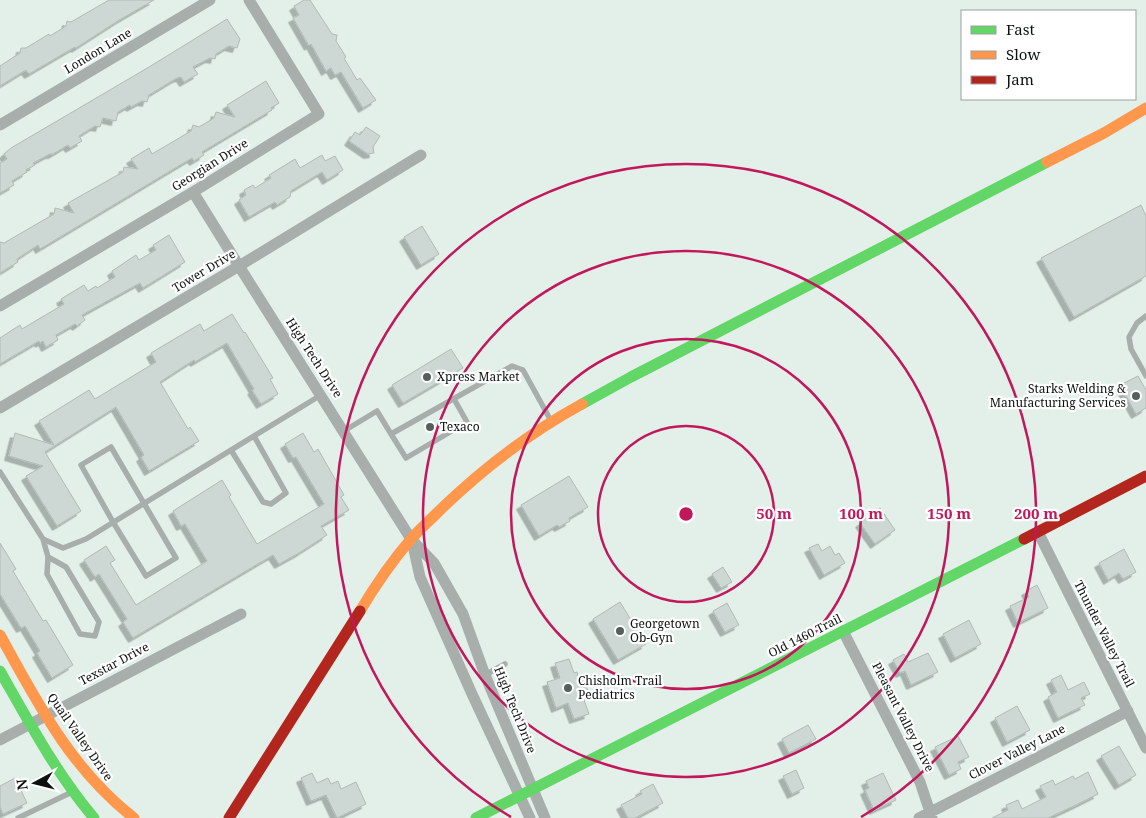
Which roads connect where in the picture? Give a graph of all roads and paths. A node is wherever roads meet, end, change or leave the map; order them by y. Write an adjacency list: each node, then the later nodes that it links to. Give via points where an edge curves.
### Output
1 (210, 0): 5 (street, London Lane)
2 (249, 0): 8 (street, Georgian Drive, via 319,114)
3 (1146, 108): 6 (main road)
4 (1146, 116): 6 (main road)
5 (0, 125)
6 (1104, 133): 16 (main road)
7 (421, 155): 9 (street, Tower Drive)
8 (193, 192): 9 (street, High Tech Drive); 10 (street, Georgian Drive)
9 (239, 266): 13 (street, High Tech Drive); 15 (street, Tower Drive)
10 (0, 306)
11 (1146, 316): 12 (lane, via 1137,323 1129,337 1131,349)
12 (1146, 376)
13 (321, 394): 17 (street, High Tech Drive); 19 (lane)
14 (454, 398): 16 (lane, via 512,366 523,370); 18 (lane); 18 (lane, via 467,422 406,458)
15 (0, 408)
16 (551, 421): 27 (main road, via 499,458)
17 (344, 431): 18 (lane, via 376,411); 27 (street, High Tech Drive)
18 (391, 434)
19 (254, 436): 20 (lane); 20 (lane, via 286,493 271,504 263,502)
20 (231, 450): 23 (lane)
21 (0, 472): 26 (lane)
22 (1146, 476): 25 (main road, Old 1460 Trail)
23 (144, 504): 24 (lane); 24 (lane, via 176,558 146,576); 24 (lane, via 111,447 80,465)
24 (113, 522): 26 (lane, via 86,539 63,548)
25 (1038, 532): 30 (main road, Old 1460 Trail); 35 (street, Thunder Valley Trail)
26 (43, 539): 28 (lane)
27 (411, 539): 34 (street, High Tech Drive, via 434,563 462,614); 42 (street, High Tech Drive, via 420,577); 47 (main road, via 375,587)
28 (48, 557): 28 (lane, via 47,574 80,634 95,636 99,622 66,567)
29 (241, 614): 36 (street, Texstar Drive)
30 (843, 631): 40 (main road, Old 1460 Trail); 43 (street, Pleasant Valley Drive, via 920,782)
31 (0, 636): 36 (main road, Quail Valley Drive)
32 (505, 664): 34 (lane)
33 (0, 671): 37 (main road)
34 (485, 675): 40 (street, High Tech Drive)
35 (1128, 711): 39 (street, Thunder Valley Trail); 43 (street, Clover Valley Lane)
36 (45, 716): 37 (street, Texstar Drive); 46 (main road, Quail Valley Drive, via 103,794)
37 (30, 724): 38 (street, Texstar Drive); 41 (main road)
38 (0, 740)
39 (1146, 748)
40 (533, 790): 42 (main road, Old 1460 Trail); 50 (street, High Tech Drive)
41 (72, 792): 44 (lane); 45 (main road)
42 (520, 796): 48 (main road, Old 1460 Trail); 49 (street, High Tech Drive)
43 (931, 815): 51 (street, Clover Valley Lane)
44 (18, 818)
45 (94, 818)
46 (134, 818)
47 (229, 818)
48 (476, 818)
49 (530, 818)
50 (546, 818)
51 (919, 818)

